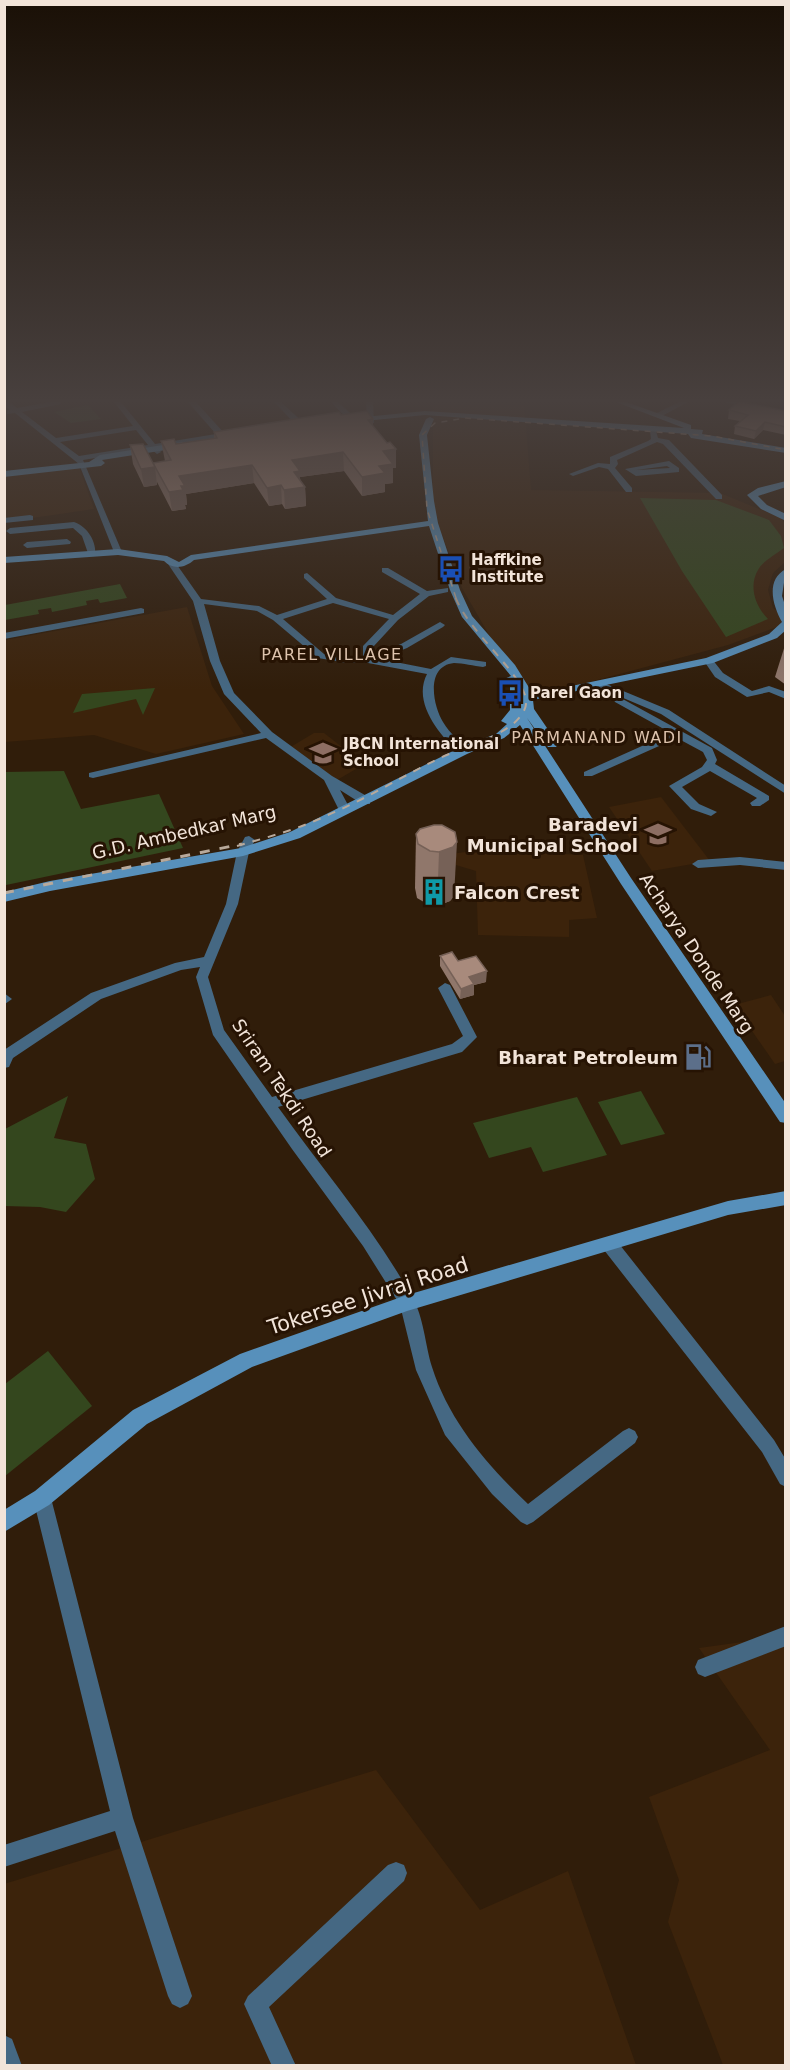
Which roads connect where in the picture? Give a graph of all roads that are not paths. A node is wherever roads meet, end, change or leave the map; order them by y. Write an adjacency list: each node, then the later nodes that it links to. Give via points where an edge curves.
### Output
1 (96, 499): 11 (street)
2 (426, 499): 7 (main road, Acharya Donde Marg)
3 (756, 499): 5 (main road)
4 (30, 518): 6 (street)
5 (786, 518)
6 (4, 521)
7 (428, 521): 16 (main road); 22 (main road, Acharya Donde Marg)
8 (28, 529): 9 (street); 12 (street, via 74,525 82,528); 13 (street)
9 (10, 531)
10 (68, 542): 13 (street)
11 (117, 549): 12 (main road); 15 (main road)
12 (92, 551): 13 (main road)
13 (25, 553): 14 (main road); 17 (main road)
14 (4, 555)
15 (170, 559): 16 (main road); 21 (street)
16 (188, 559): 21 (street)
17 (4, 560)
18 (385, 570): 23 (street)
19 (786, 572): 24 (main road, via 776,588)
20 (307, 576): 25 (street)
21 (184, 580): 26 (street)
22 (446, 583): 23 (street); 34 (main road, Acharya Donde Marg, via 456,616)
23 (426, 594): 29 (street)
24 (781, 597): 30 (main road, via 780,612)
25 (333, 600): 28 (street); 29 (street)
26 (198, 601): 28 (street, via 259,609); 41 (street, via 229,694)
27 (141, 611): 33 (street)
28 (276, 618): 35 (street, via 321,656)
29 (395, 618): 35 (street, via 368,646)
30 (786, 620)
31 (440, 625): 35 (street)
32 (785, 626): 36 (main road, via 773,636)
33 (4, 636)
34 (491, 658): 37 (street, via 451,660); 40 (main road, Acharya Donde Marg, via 516,687)
35 (369, 660): 37 (street)
36 (709, 661): 38 (main road); 39 (street, via 719,675 751,695 769,689)
37 (432, 672): 43 (street, via 429,702 440,728)
38 (595, 685): 40 (main road); 42 (street); 48 (street, via 665,712)
39 (786, 696)
40 (521, 706): 43 (main road, via 500,736); 62 (main road, Acharya Donde Marg, via 626,881)
41 (268, 734): 46 (street); 47 (street)
42 (677, 734): 44 (street, via 708,750); 45 (street)
43 (459, 748): 49 (main road)
44 (710, 766): 50 (street, via 765,798); 52 (street, via 675,786 702,811)
45 (588, 774)
46 (93, 775)
47 (328, 778): 49 (street); 51 (street)
48 (786, 791)
49 (362, 799): 51 (main road, G.D. Ambedkar Marg); 53 (main road, via 296,836)
50 (756, 803)
51 (342, 805): 53 (main road, G.D. Ambedkar Marg)
52 (711, 812)
53 (246, 846): 56 (main road); 59 (street, Sriram Tekdi Road, via 232,904)
54 (698, 864): 55 (street, via 740,861)
55 (786, 866)
56 (28, 887): 57 (main road); 58 (main road)
57 (4, 889)
58 (4, 897)
59 (209, 961): 61 (street, via 180,966 96,996 7,1055); 63 (street, Sriram Tekdi Road, via 202,977 218,1031)
60 (446, 988): 63 (street, via 470,1037 457,1048)
61 (4, 1063)
62 (781, 1101): 64 (main road, Acharya Donde Marg)
63 (268, 1104): 67 (street, Sriram Tekdi Road, via 368,1241)
64 (786, 1117)
65 (786, 1198): 66 (main road, Tokersee Jivraj Road, via 728,1208)
66 (610, 1245): 67 (main road, Tokersee Jivraj Road); 69 (street, via 768,1446)
67 (407, 1303): 68 (street, Sriram Tekdi Road, via 424,1370 451,1430 498,1488 527,1516); 70 (main road, Tokersee Jivraj Road, via 247,1360 140,1417)
68 (629, 1437)
69 (786, 1478)
70 (42, 1498): 71 (main road, Tokersee Jivraj Road); 74 (street)
71 (4, 1522)
72 (786, 1636): 73 (street)
73 (705, 1667)
74 (122, 1818): 75 (street); 77 (street)
75 (4, 1856)
76 (396, 1873): 80 (street, via 256,2004)
77 (180, 1996)
78 (4, 2047): 79 (street)
79 (10, 2066)
80 (284, 2066)

